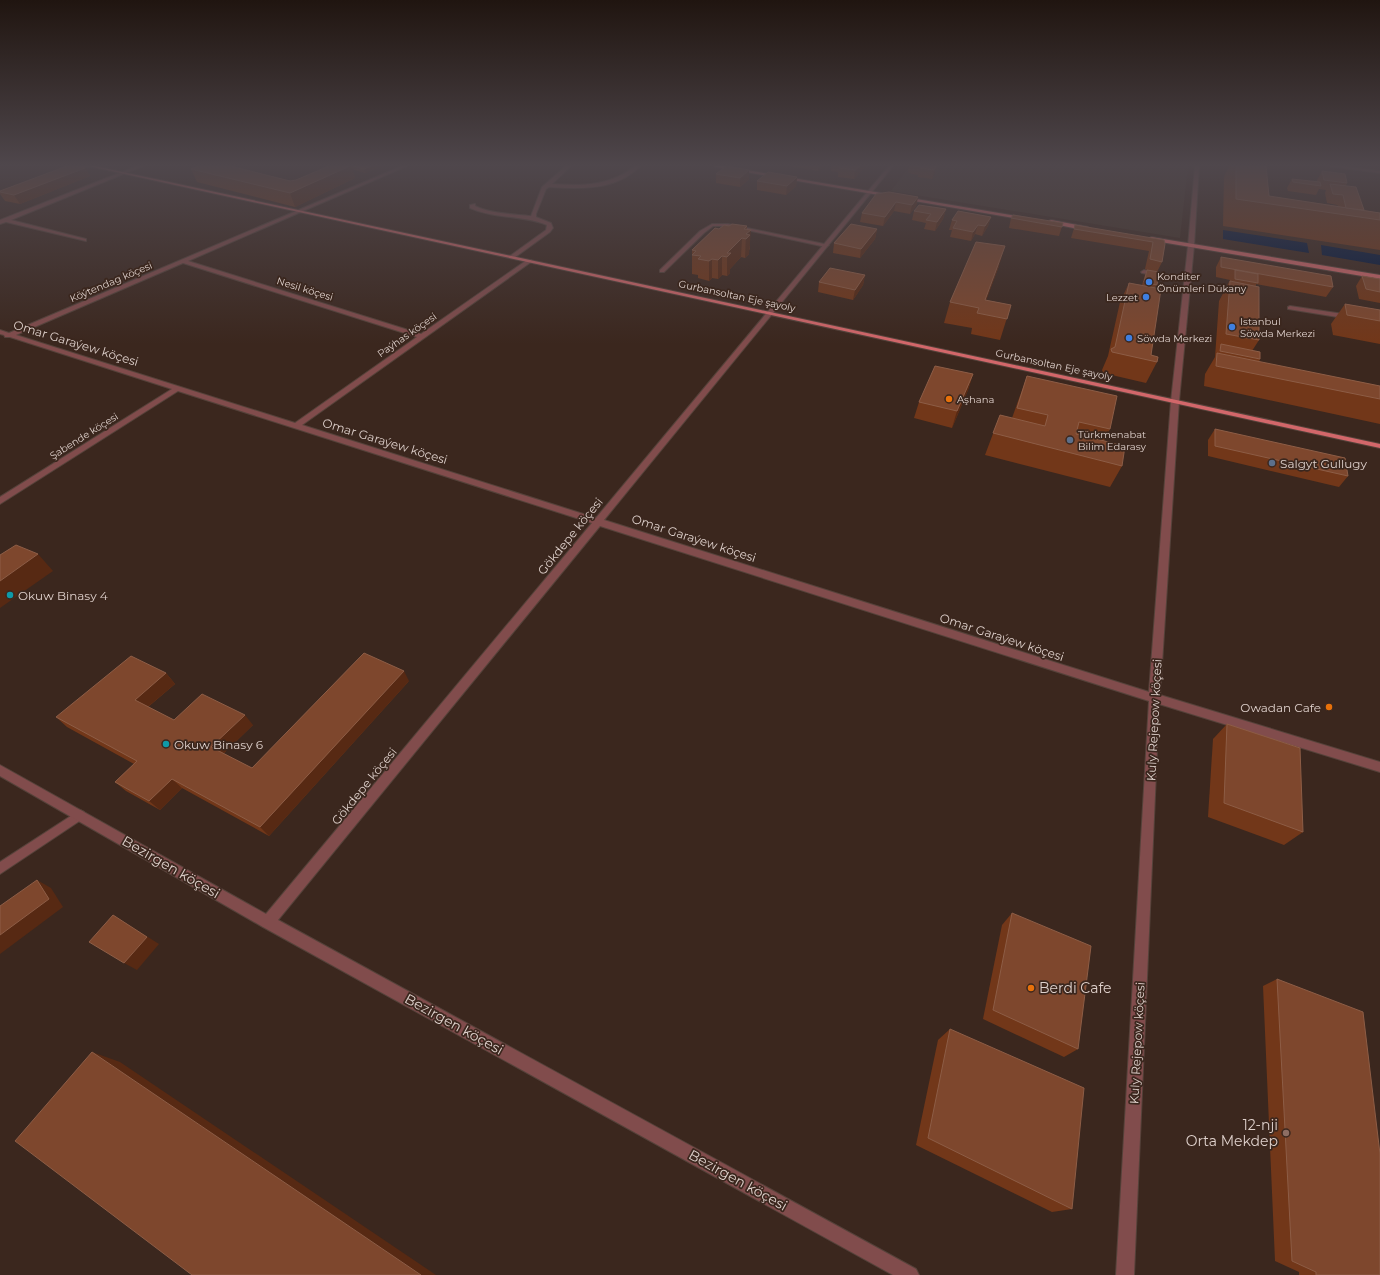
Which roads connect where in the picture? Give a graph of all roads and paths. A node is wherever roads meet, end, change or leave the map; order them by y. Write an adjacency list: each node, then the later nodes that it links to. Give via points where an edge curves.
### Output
1 (27, 226): 12 (street)
2 (265, 226): 16 (street, Köýtendag köçesi)
3 (365, 226): 15 (main road, Gurbansoltan Eje şayoly)
4 (549, 226): 15 (street, via 548,231)
5 (720, 226): 18 (lane, via 712,226 702,232)
6 (730, 226): 13 (lane)
7 (842, 226): 13 (street, Gökdepe köçesi)
8 (1070, 226): 10 (main road)
9 (1192, 226): 14 (lane, Kuly Rejepow köçesi)
10 (1092, 229)
11 (1145, 238): 14 (main road)
12 (84, 240)
13 (826, 245): 23 (street, Gökdepe köçesi)
14 (1191, 246): 20 (main road); 21 (street, Kuly Rejepow köçesi)
15 (512, 258): 17 (main road, Gurbansoltan Eje şayoly)
16 (182, 261): 26 (street, Köýtendag köçesi); 27 (street, Nesil köçesi)
17 (529, 261): 23 (main road, Gurbansoltan Eje şayoly); 27 (street, Paýhas köçesi)
18 (662, 271)
19 (1144, 272): 21 (lane)
20 (1380, 277)
21 (1188, 280): 30 (street, Kuly Rejepow köçesi)
22 (1290, 308): 24 (street)
23 (769, 313): 30 (main road, Gurbansoltan Eje şayoly); 34 (street, Gökdepe köçesi)
24 (1356, 318)
25 (0, 332): 26 (street, Omar Garaýew köçesi)
26 (10, 335): 28 (street, Köýtendag köçesi); 29 (street, Omar Garaýew köçesi)
27 (422, 337): 31 (street, Paýhas köçesi)
28 (0, 339)
29 (178, 388): 31 (street, Omar Garaýew köçesi); 33 (street, Şabende köçesi)
30 (1175, 402): 32 (main road, Gurbansoltan Eje şayoly); 35 (street, Kuly Rejepow köçesi)
31 (296, 426): 34 (street, Omar Garaýew köçesi)
32 (1380, 446)
33 (0, 501)
34 (598, 521): 35 (street, Omar Garaýew köçesi); 40 (street, Gökdepe köçesi)
35 (1154, 698): 36 (street, Omar Garaýew köçesi); 42 (street, Kuly Rejepow köçesi)
36 (1380, 767)
37 (0, 770): 38 (street, Bezirgen köçesi)
38 (80, 815): 39 (lane); 40 (street, Bezirgen köçesi)
39 (0, 869)
40 (268, 922): 41 (street, Bezirgen köçesi)
41 (910, 1275)
42 (1125, 1275)

